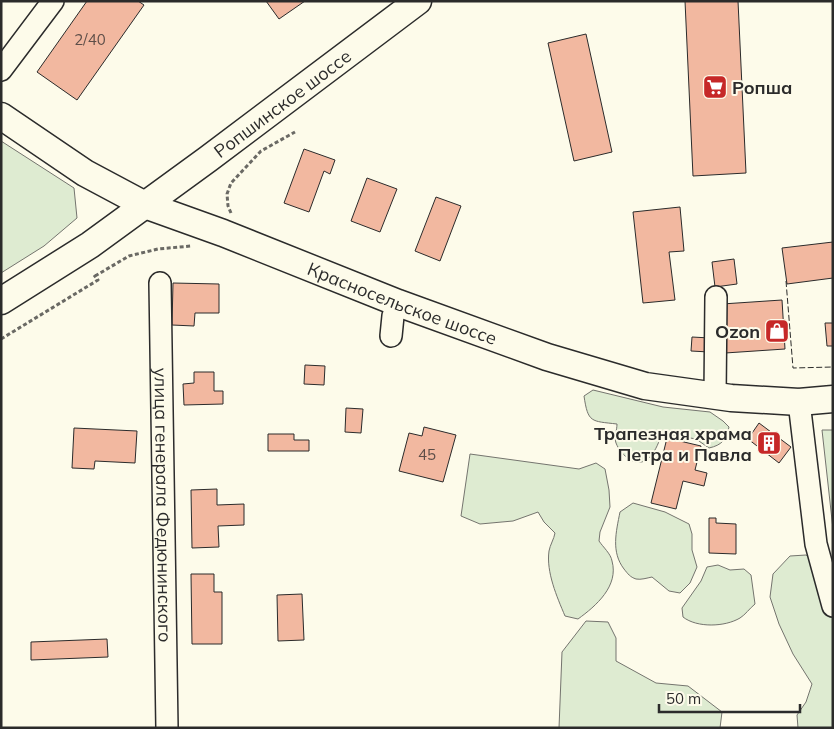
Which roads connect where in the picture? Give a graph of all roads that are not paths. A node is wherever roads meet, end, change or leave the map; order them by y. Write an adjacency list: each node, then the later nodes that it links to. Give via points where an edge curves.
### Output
1 (54, 1): 3 (street)
2 (418, 1): 5 (main road, Ропшинское шоссе)
3 (1, 70)
4 (1, 116): 5 (main road, Красносельское шоссе, via 85,172)
5 (145, 204): 8 (main road, Ропшинское шоссе, via 80,252); 9 (main road, Красносельское шоссе)
6 (160, 283): 15 (street, улица генерала Федюнинского)
7 (716, 297): 11 (street)
8 (1, 301)
9 (398, 302): 10 (street); 11 (main road, Красносельское шоссе, via 547,357 645,386)
10 (391, 336)
11 (715, 396): 13 (main road, Красносельское шоссе)
12 (833, 399): 13 (main road, Красносельское шоссе)
13 (798, 402): 14 (street, via 816,544)
14 (833, 606)
15 (167, 728)

